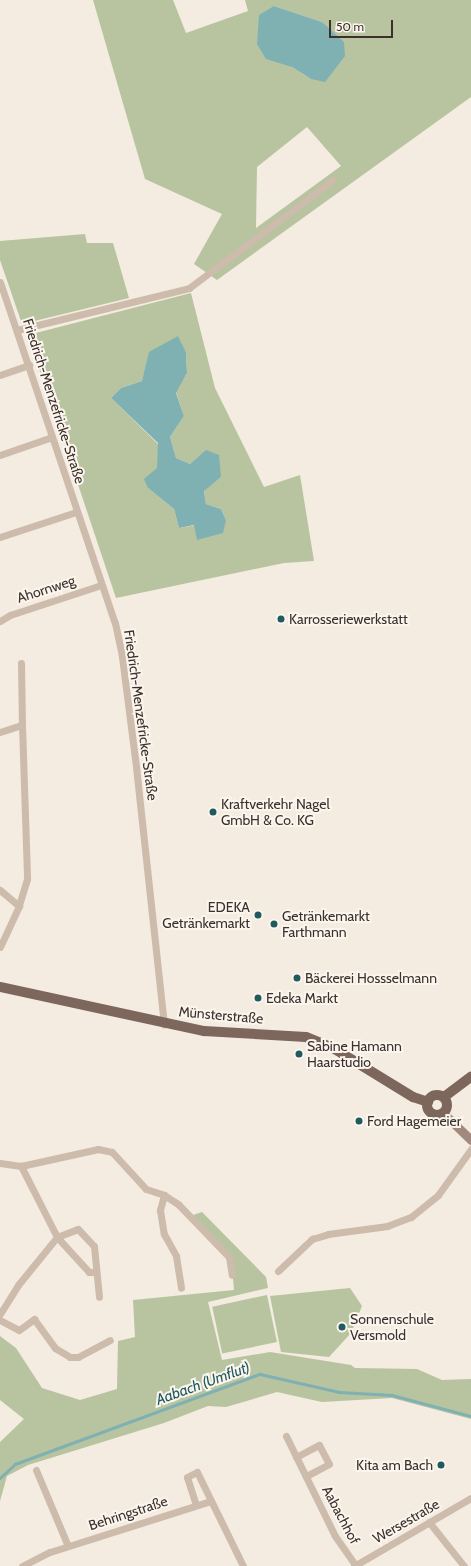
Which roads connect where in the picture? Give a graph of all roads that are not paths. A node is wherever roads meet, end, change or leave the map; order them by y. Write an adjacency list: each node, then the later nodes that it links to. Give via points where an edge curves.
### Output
1 (333, 180): 3 (street, via 189,288)
2 (1, 285): 3 (street, Friedrich-Menzefricke-Straße)
3 (17, 330): 4 (street, Friedrich-Menzefricke-Straße)
4 (29, 365): 5 (street); 6 (street, Friedrich-Menzefricke-Straße)
5 (0, 375)
6 (52, 437): 7 (street); 8 (street, Friedrich-Menzefricke-Straße)
7 (0, 455)
8 (76, 512): 9 (street); 10 (street, Friedrich-Menzefricke-Straße)
9 (0, 537)
10 (101, 585): 11 (street, Ahornweg, via 10,615); 19 (street, Friedrich-Menzefricke-Straße, via 115,623 122,657)
11 (0, 621)
12 (21, 663): 13 (street)
13 (22, 725): 14 (street); 16 (street, via 26,879)
14 (0, 732)
15 (0, 890): 16 (street)
16 (19, 906): 17 (street)
17 (0, 947)
18 (0, 988): 19 (main road, Münsterstraße)
19 (164, 1024): 22 (main road, Münsterstraße, via 204,1031 306,1037 333,1048 414,1097)
20 (471, 1077): 21 (main road)
21 (444, 1097): 22 (main road, via 435,1095); 23 (main road, via 447,1106)
22 (428, 1102): 23 (main road, via 431,1113)
23 (443, 1113): 24 (street)
24 (471, 1140)
25 (471, 1149): 30 (street, via 438,1195 411,1217 386,1226 328,1234 312,1239)
26 (0, 1163): 27 (street)
27 (21, 1166): 28 (street, via 98,1149 112,1152 146,1189); 29 (street)
28 (164, 1195): 32 (street, via 178,1204 229,1257); 33 (street, via 160,1210 164,1234 176,1256)
29 (57, 1237): 31 (street, via 90,1272); 31 (street, via 78,1229 94,1246); 35 (street, via 18,1285)
30 (278, 1270)
31 (96, 1272): 34 (street)
32 (232, 1275)
33 (181, 1288)
34 (99, 1297)
35 (0, 1314)
36 (0, 1320): 37 (street, via 19,1330 34,1319 55,1348 70,1357 78,1357)
37 (110, 1340)
38 (286, 1436): 39 (street, Aabachhof)
39 (296, 1456): 41 (street, Aabachhof); 41 (street, Aabachhof, via 319,1445 326,1457 329,1464)
40 (36, 1470): 46 (street)
41 (306, 1476): 49 (street, Aabachhof)
42 (471, 1498): 45 (street, Wersestraße)
43 (211, 1501): 44 (street, Behringstraße); 44 (street, via 197,1472 187,1477); 48 (street)
44 (196, 1505): 46 (street, Behringstraße)
45 (429, 1522): 49 (street, Wersestraße); 50 (street)
46 (68, 1546): 47 (street, Behringstraße)
47 (22, 1566)
48 (243, 1566)
49 (354, 1566)
50 (464, 1566)

